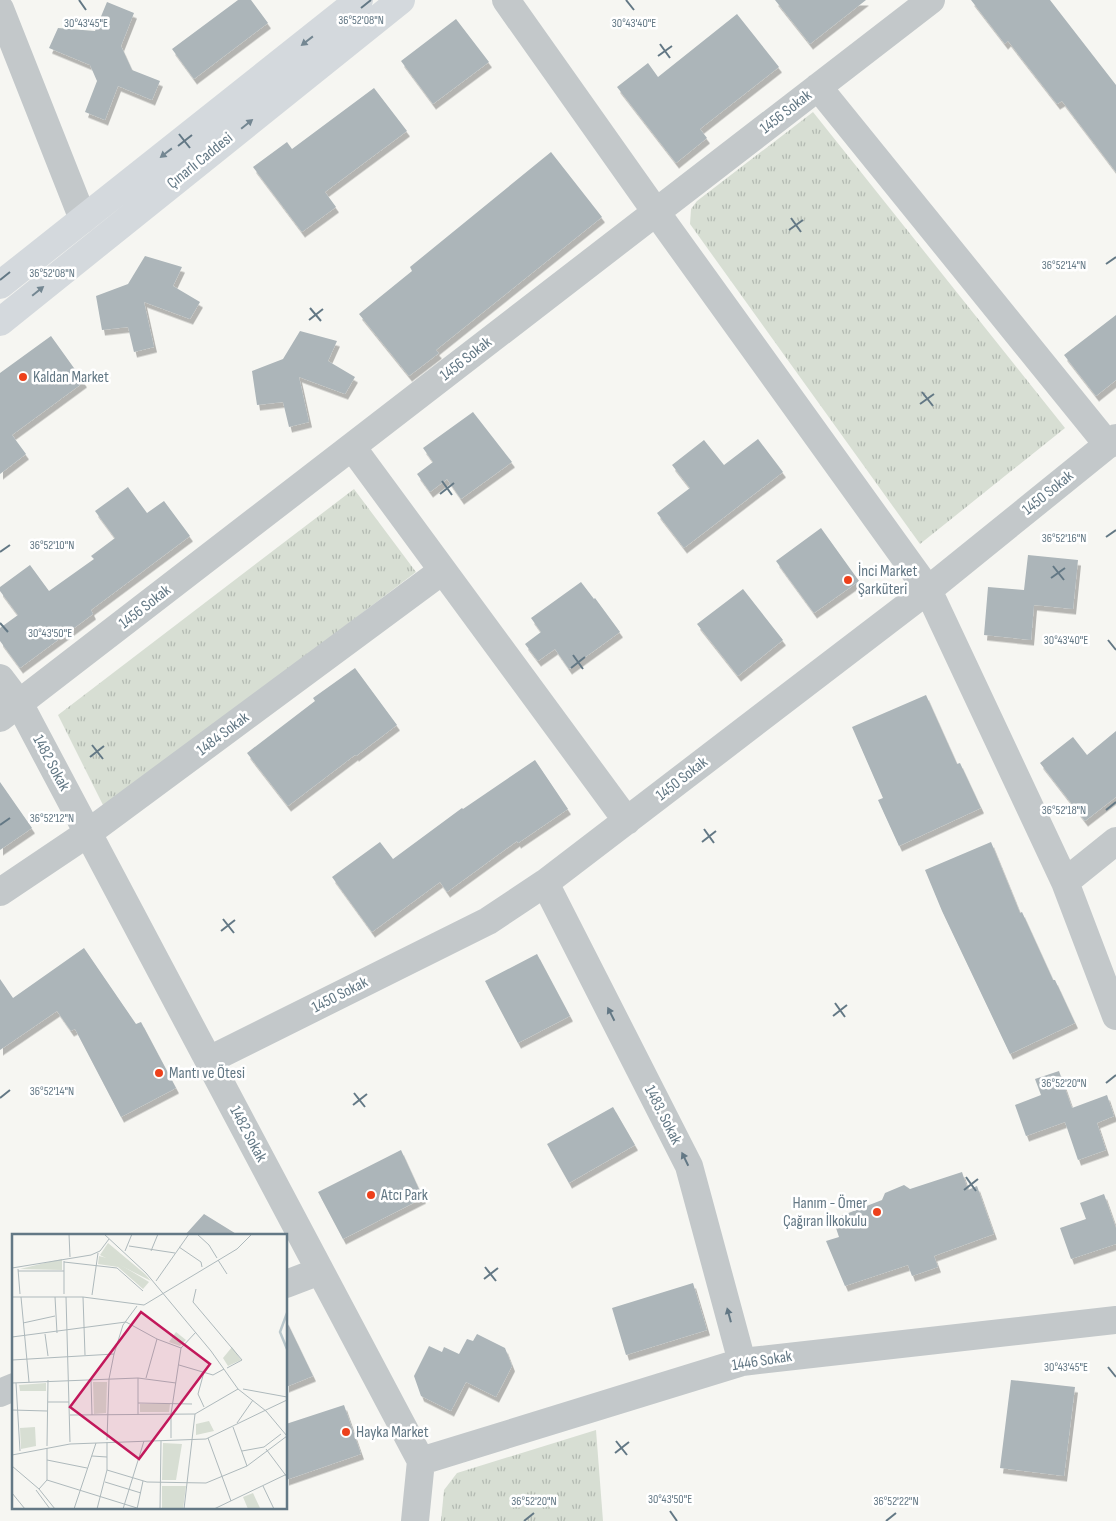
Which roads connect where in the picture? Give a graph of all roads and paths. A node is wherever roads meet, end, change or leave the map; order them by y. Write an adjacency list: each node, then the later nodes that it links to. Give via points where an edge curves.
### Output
1 (358, 0): 8 (main road, Çınarlı Caddesi, one-way to 8)
2 (401, 0): 10 (main road, Çınarlı Caddesi, one-way to 2)
3 (506, 0): 7 (street)
4 (931, 0): 6 (street, 1456 Sokak)
5 (0, 9): 8 (street)
6 (818, 87): 7 (street, 1456 Sokak); 11 (street)
7 (656, 212): 12 (street, 1456 Sokak); 14 (street)
8 (83, 219): 9 (main road, Çınarlı Caddesi)
9 (0, 285)
10 (0, 322)
11 (1112, 442): 14 (street, 1450 Sokak)
12 (352, 447): 13 (street); 16 (street, 1456 Sokak)
13 (442, 571): 17 (street); 18 (street, 1484 Sokak)
14 (928, 590): 17 (street, 1450 Sokak); 20 (street)
15 (0, 678): 16 (street, 1482 Sokak)
16 (10, 711): 18 (street, 1482 Sokak)
17 (627, 822): 21 (street, 1450 Sokak)
18 (88, 833): 22 (street, 1484 Sokak); 24 (street, 1482 Sokak)
19 (1116, 842): 20 (street)
20 (1065, 882): 23 (street)
21 (545, 883): 24 (street, 1450 Sokak, via 488,921); 28 (street, 1483. Sokak, one-way to 21, via 689,1166)
22 (0, 892)
23 (1116, 1016)
24 (209, 1060): 25 (street, 1482 Sokak)
25 (320, 1271): 26 (street); 29 (street, 1482 Sokak)
26 (288, 1283)
27 (1116, 1320): 28 (street, 1446 Sokak)
28 (742, 1362): 29 (street, 1446 Sokak)
29 (421, 1461): 30 (street)
30 (415, 1521)

